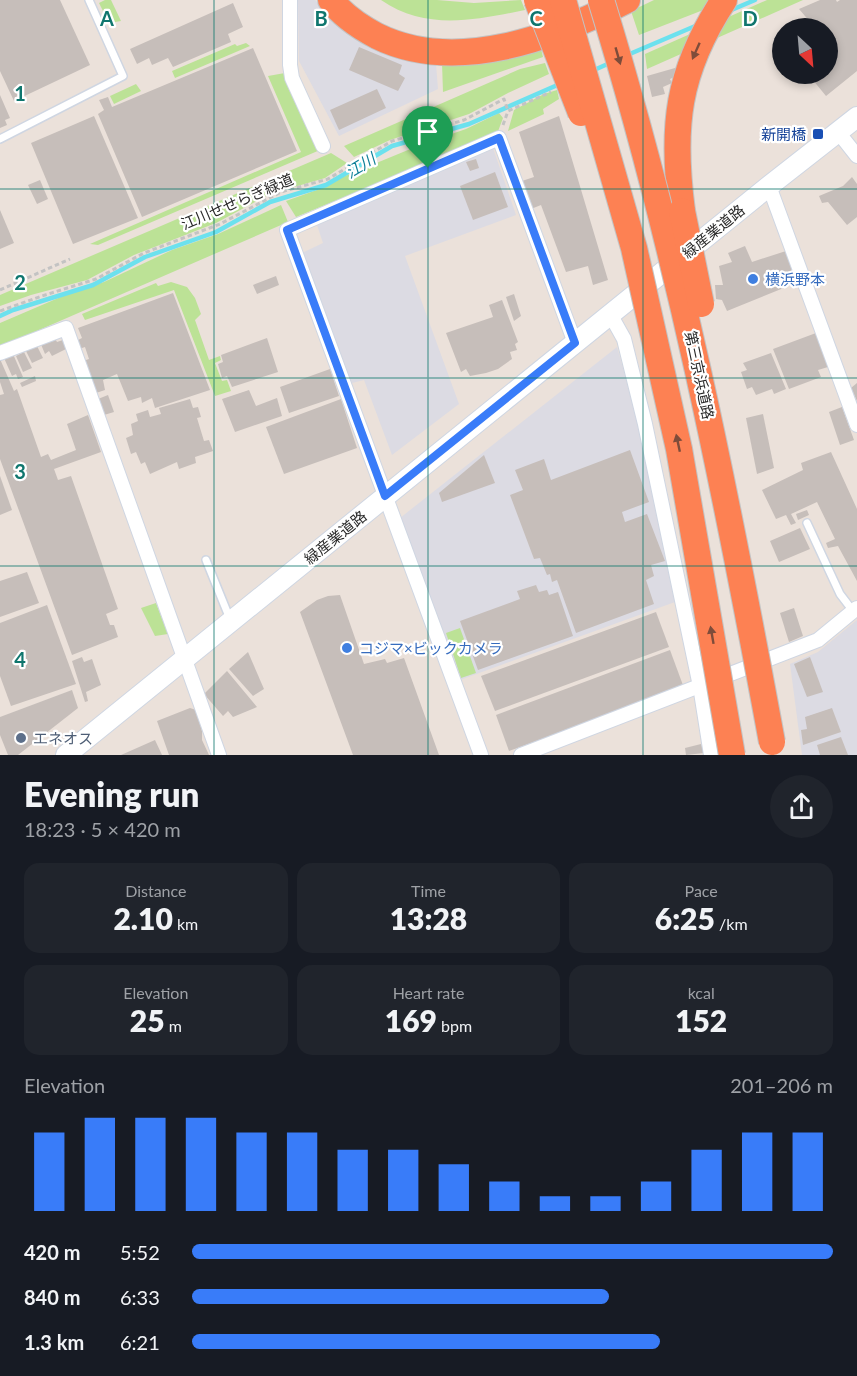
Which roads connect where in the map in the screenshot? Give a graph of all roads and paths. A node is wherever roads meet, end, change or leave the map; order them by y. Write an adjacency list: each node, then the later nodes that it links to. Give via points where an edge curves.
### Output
1 (89, 0): 15 (lane, via 123,76)
2 (290, 0): 16 (street, via 292,78)
3 (331, 0): 11 (highway, via 350,20 388,42 415,50)
4 (352, 0): 11 (highway, via 372,15)
5 (537, 0): 19 (highway, bridge)
6 (563, 0): 19 (highway, bridge)
7 (589, 0): 11 (highway, via 536,20)
8 (601, 0): 34 (highway, 第三京浜道路, one-way to 34, bridge, via 652,175 688,320)
9 (627, 0): 11 (highway, via 528,40 474,51)
10 (724, 0): 34 (highway, one-way to 34, bridge, via 694,54 684,82 678,112 678,177 733,465)
11 (441, 44)
12 (507, 110): 22 (path, 江川せせらぎ緑道, via 504,99 465,120 392,141 328,179 281,192 220,224 144,252 96,279)
13 (857, 117): 14 (main road, 緑産業道路)
14 (838, 132): 17 (street); 18 (main road, 緑産業道路)
15 (0, 139)
16 (323, 146)
17 (857, 156)
18 (769, 186): 23 (main road, 緑産業道路); 26 (street)
19 (634, 248): 40 (highway, one-way to 19, bridge, via 679,449)
20 (70, 259): 21 (path)
21 (0, 290)
22 (0, 311)
23 (610, 314): 24 (main road, 緑産業道路); 33 (street, via 624,339 645,424)
24 (575, 343): 27 (main road, 緑産業道路); 27 (street, via 499,138 287,230)
25 (0, 353): 32 (street, via 66,328)
26 (857, 425)
27 (385, 496): 31 (main road, 緑産業道路); 37 (street)
28 (807, 523): 30 (lane, via 840,594)
29 (206, 560): 31 (lane)
30 (855, 609): 33 (street, via 818,640)
31 (231, 622): 32 (main road, 緑産業道路)
32 (184, 660): 35 (main road, 緑産業道路); 36 (street)
33 (700, 686): 38 (street); 39 (street)
34 (773, 749)
35 (66, 755)
36 (219, 755)
37 (481, 755)
38 (521, 755)
39 (711, 755)
40 (732, 755)

